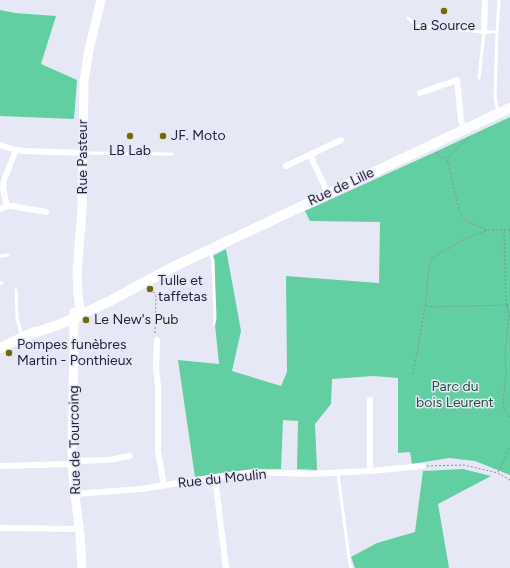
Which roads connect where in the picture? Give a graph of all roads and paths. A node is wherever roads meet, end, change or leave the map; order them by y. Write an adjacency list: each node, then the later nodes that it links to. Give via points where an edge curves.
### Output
1 (101, 0): 16 (main road, Rue Pasteur, via 84,81)
2 (485, 0): 5 (street)
3 (499, 0): 6 (lane)
4 (408, 18): 5 (lane, via 416,26)
5 (484, 32): 6 (lane); 7 (lane)
6 (497, 32): 10 (lane, via 495,96)
7 (479, 78)
8 (420, 93): 11 (street, via 457,80 461,121)
9 (510, 108): 10 (main road, Rue de Lille)
10 (498, 114): 11 (main road, Rue de Lille)
11 (465, 129): 14 (main road, Rue de Lille); 19 (path, via 468,138)
12 (341, 140): 18 (street)
13 (0, 145): 15 (street)
14 (432, 145): 19 (path, via 442,158); 21 (main road, Rue de Lille)
15 (16, 150): 16 (street); 22 (street, via 4,180)
16 (83, 152): 17 (lane); 37 (main road, Rue Pasteur)
17 (172, 154)
18 (310, 155): 20 (street); 21 (street)
19 (447, 158): 25 (path, via 460,214 468,222)
20 (286, 166)
21 (328, 194): 28 (main road, Rue de Lille)
22 (7, 206): 23 (street); 24 (street)
23 (0, 209)
24 (46, 212)
25 (487, 230): 26 (path); 36 (path, via 432,258)
26 (504, 230): 27 (path); 35 (path)
27 (510, 230)
28 (210, 249): 31 (main road, Rue de Lille); 38 (lane, via 213,260)
29 (0, 256): 30 (lane)
30 (8, 256)
31 (173, 267): 32 (main road, Rue de Lille); 37 (main road, Rue de Lille, via 126,285)
32 (148, 280): 37 (main road, Rue de Lille); 40 (path, via 156,295)
33 (16, 290): 39 (lane, via 17,318)
34 (510, 304): 35 (path)
35 (507, 305): 36 (path); 44 (path, via 503,402 504,409)
36 (425, 307): 42 (path)
37 (77, 313): 39 (main road, Rue de Lille, via 58,325); 47 (main road, Rue de Tourcoing)
38 (214, 324)
39 (25, 336): 41 (main road, Rue de Lille)
40 (157, 340): 55 (street, via 158,451)
41 (0, 348)
42 (413, 374)
43 (370, 400): 50 (street)
44 (510, 417)
45 (510, 448): 52 (path)
46 (130, 456): 47 (street)
47 (72, 463): 48 (street); 56 (main road, Rue de Tourcoing)
48 (0, 466)
49 (422, 466): 50 (street, Rue du Moulin); 52 (path, via 464,465)
50 (370, 471): 51 (street, Rue du Moulin)
51 (338, 473): 53 (street, Rue du Moulin, via 260,472); 61 (lane)
52 (498, 473): 54 (path)
53 (215, 478): 55 (street, Rue du Moulin); 60 (street)
54 (510, 480)
55 (164, 486): 56 (street, Rue du Moulin)
56 (75, 494): 58 (main road, Rue de Tourcoing)
57 (0, 528): 58 (street)
58 (79, 528): 59 (main road, Rue de Tourcoing)
59 (82, 568)
60 (226, 568)
61 (351, 568)

